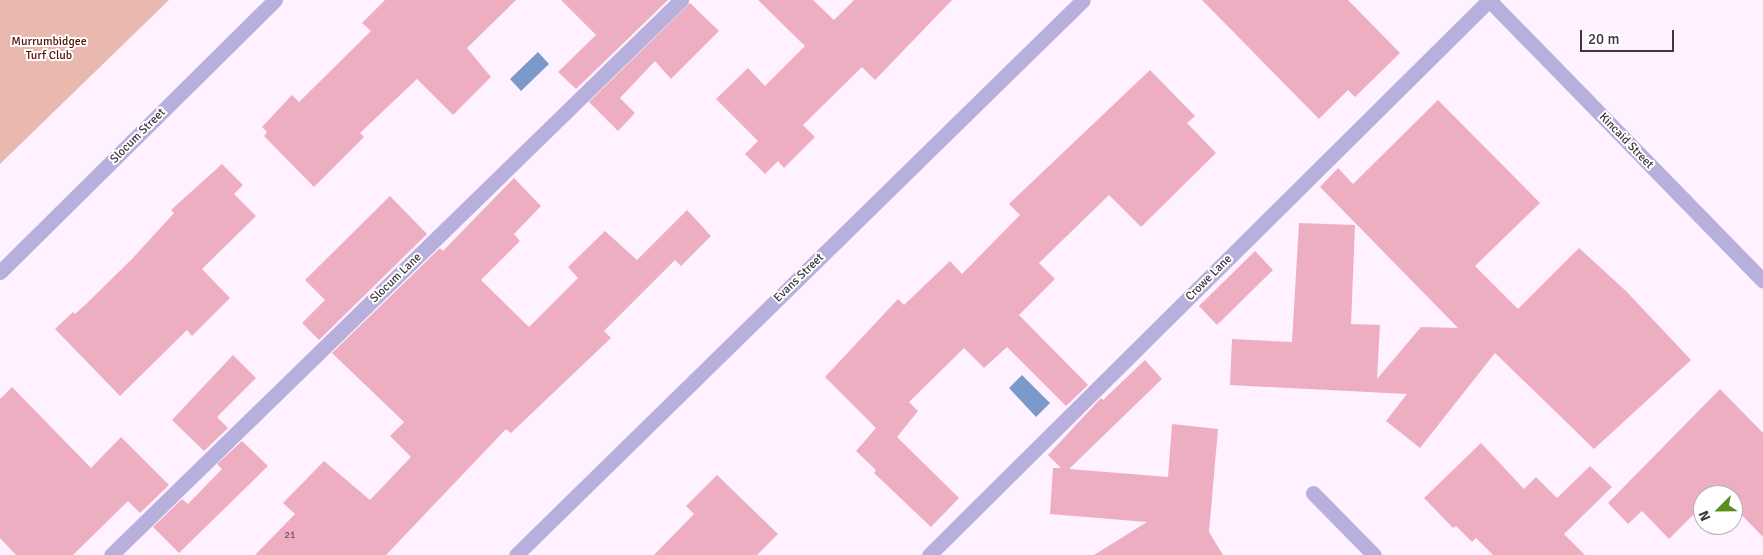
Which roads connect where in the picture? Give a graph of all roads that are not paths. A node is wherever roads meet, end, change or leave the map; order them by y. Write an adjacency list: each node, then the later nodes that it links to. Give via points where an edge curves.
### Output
1 (275, 0): 5 (street, Slocum Street)
2 (681, 0): 8 (street, Slocum Lane)
3 (1083, 0): 9 (street, Evans Street)
4 (1489, 0): 6 (street, Kincaid Street); 10 (street, Crowe Lane)
5 (0, 272)
6 (1763, 281)
7 (1313, 492): 11 (street)
8 (111, 555)
9 (516, 555)
10 (929, 555)
11 (1374, 555)

